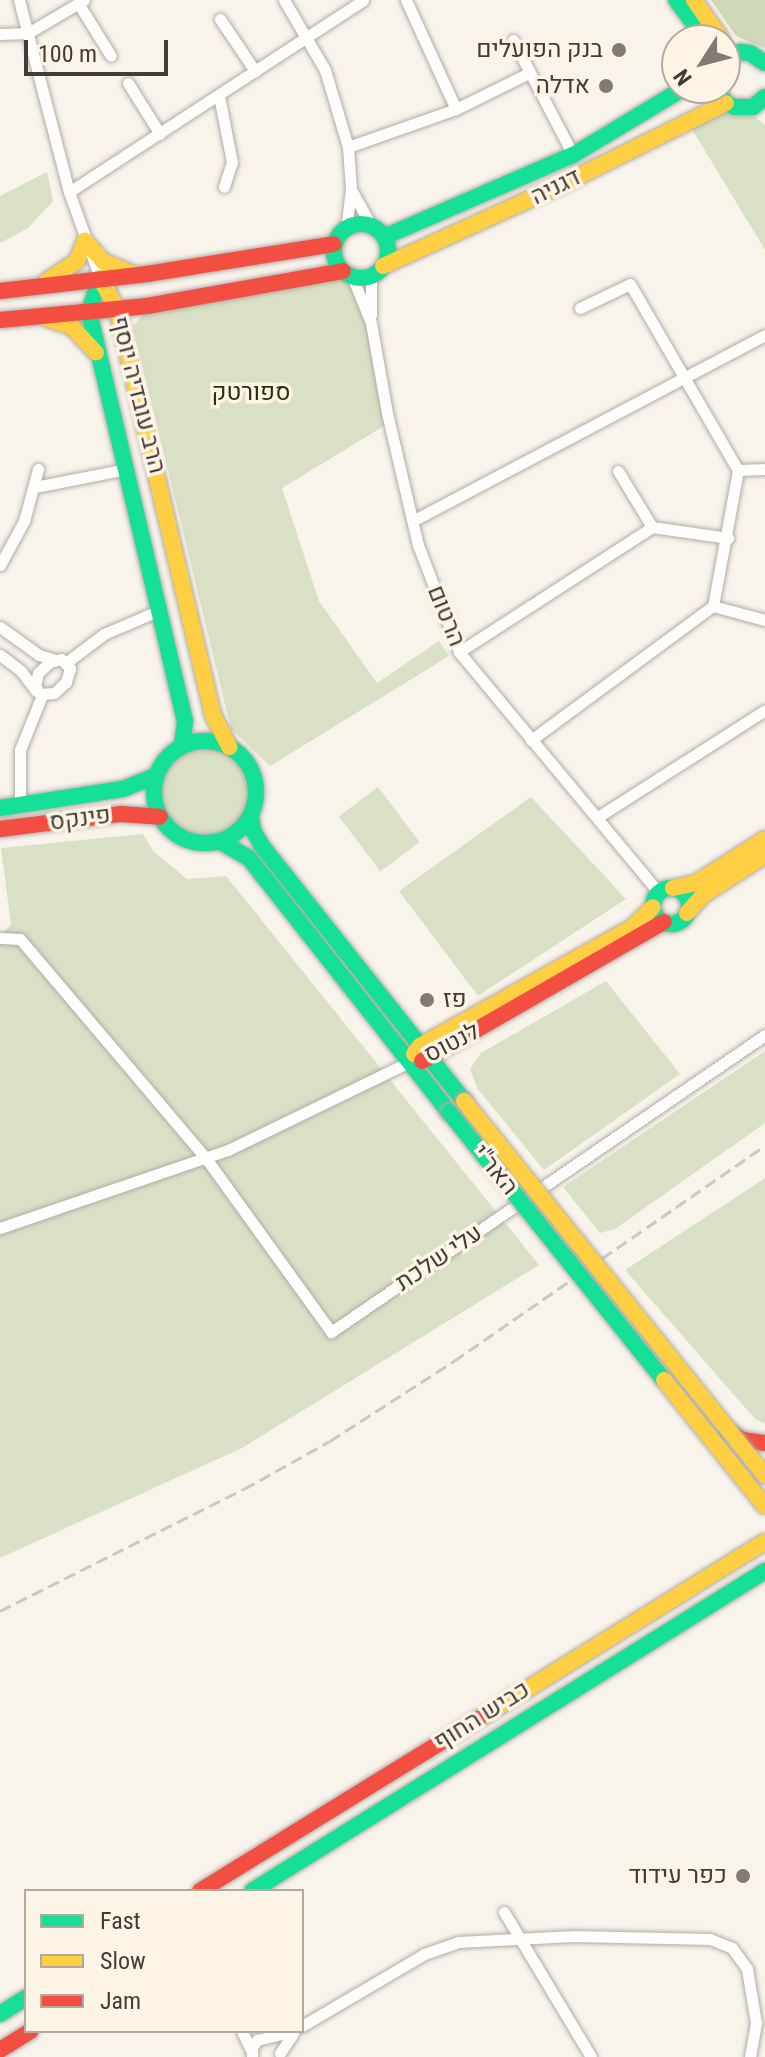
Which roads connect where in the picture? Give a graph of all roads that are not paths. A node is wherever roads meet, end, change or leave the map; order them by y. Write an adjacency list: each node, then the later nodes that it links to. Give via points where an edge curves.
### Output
1 (19, 0): 11 (street)
2 (284, 0): 13 (street)
3 (363, 0): 13 (street)
4 (406, 0): 26 (street)
5 (676, 0): 9 (main road)
6 (694, 0): 10 (main road)
7 (81, 2): 11 (street); 16 (street)
8 (220, 19): 18 (street)
9 (694, 24)
10 (709, 24)
11 (28, 33): 12 (street); 32 (street)
12 (0, 34)
13 (306, 38): 18 (street); 28 (street, via 325,70)
14 (513, 40): 19 (street)
15 (741, 52): 17 (main road)
16 (111, 56)
17 (765, 63)
18 (255, 71): 21 (street)
19 (529, 73): 26 (street); 29 (street)
20 (128, 83): 27 (street)
21 (219, 96): 27 (street); 30 (street, via 232,162)
22 (661, 102): 29 (main road, דגניה)
23 (724, 104): 37 (main road, דגניה)
24 (729, 104): 25 (main road, via 744,109)
25 (761, 106)
26 (456, 109): 28 (street)
27 (160, 134): 32 (street)
28 (348, 147): 31 (street)
29 (573, 155): 34 (main road, דגניה)
30 (224, 187)
31 (351, 189): 33 (street); 34 (street, via 361,213)
32 (69, 192): 35 (street)
33 (346, 228): 34 (main road, via 358,224); 36 (main road)
34 (378, 231): 37 (main road, via 387,256)
35 (85, 241): 38 (main road, via 115,268); 40 (street); 41 (main road, via 77,261)
36 (334, 244): 38 (main road); 39 (main road, via 334,256)
37 (377, 271): 39 (main road); 49 (street, הרטום)
38 (147, 274): 40 (main road)
39 (347, 274): 43 (main road); 49 (street, הרטום)
40 (100, 278): 41 (main road); 45 (main road, הרב עובדיה יוסף); 46 (main road, הרב עובדיה יוסף)
41 (36, 286): 42 (main road)
42 (0, 291)
43 (147, 306): 45 (main road); 50 (main road, via 128,319)
44 (580, 308): 53 (street, via 630,284)
45 (117, 309): 46 (main road); 50 (main road, הרב עובדיה יוסף)
46 (89, 312): 47 (main road); 52 (main road, הרב עובדיה יוסף)
47 (39, 316): 48 (main road); 52 (main road, via 72,327)
48 (0, 320)
49 (371, 323): 60 (street, הרטום)
50 (124, 335): 75 (main road, הרב עובדיה יוסף, via 213,715)
51 (765, 335): 53 (street)
52 (101, 361): 55 (main road, הרב עובדיה יוסף)
53 (684, 378): 57 (street); 60 (street)
54 (38, 469): 59 (street)
55 (127, 469): 59 (street); 65 (main road, הרב עובדיה יוסף)
56 (765, 469): 57 (street)
57 (738, 470): 62 (street)
58 (618, 471): 61 (street)
59 (35, 487): 63 (street, via 21,530)
60 (414, 520): 68 (street, הרטום, via 418,545)
61 (652, 527): 62 (street); 68 (street)
62 (728, 538): 64 (street)
63 (0, 565)
64 (713, 606): 66 (street); 73 (street)
65 (160, 610): 70 (street, via 104,634); 74 (main road, הרב עובדיה יוסף, via 185,721)
66 (765, 620)
67 (0, 627): 70 (street, via 40,656)
68 (459, 652): 73 (street, הרטום)
69 (0, 655): 71 (street)
70 (61, 661): 71 (street, via 38,673); 71 (street, via 70,673 65,684 54,693)
71 (39, 693): 77 (street, via 20,750)
72 (765, 710): 81 (street)
73 (531, 740): 81 (street, הרטום)
74 (182, 746): 75 (main road, via 205,741); 76 (main road)
75 (229, 747): 79 (main road, via 247,762 254,777 257,793)
76 (156, 776): 77 (main road, via 123,789); 80 (main road, via 154,800)
77 (20, 805): 78 (main road)
78 (0, 808)
79 (251, 816): 84 (main road); 90 (main road, האר"י, via 262,846)
80 (160, 817): 82 (main road, פינקס, via 121,814); 84 (main road, via 189,841)
81 (598, 817): 86 (street, הרטום)
82 (0, 829)
83 (765, 839): 86 (main road, לנטוס, via 696,883)
84 (221, 842): 94 (main road, האר"י, via 249,858)
85 (765, 855): 87 (main road, via 703,895)
86 (662, 896): 87 (main road, via 687,897); 88 (main road); 91 (main road, לנטוס, via 633,927)
87 (687, 913): 88 (main road, לנטוס, via 680,921)
88 (664, 922): 91 (main road, לנטוס)
89 (0, 938): 96 (street, via 20,939)
90 (403, 1025): 91 (main road); 93 (main road, האר"י)
91 (456, 1035): 93 (main road, לנטוס); 95 (main road, via 449,1065)
92 (765, 1035): 96 (street, עלי שלכת, via 331,1332)
93 (425, 1053): 94 (main road, לנטוס); 95 (main road, האר"י)
94 (409, 1062): 96 (street); 101 (main road, האר"י, bridge)
95 (459, 1095): 98 (main road, האר"י, bridge)
96 (205, 1157): 97 (street)
97 (0, 1228)
98 (728, 1431): 99 (main road); 100 (main road, האר"י, bridge)
99 (765, 1443)
100 (762, 1465): 101 (main road, bridge)
101 (744, 1479): 102 (main road, האר"י, bridge)
102 (765, 1506)
103 (765, 1542): 105 (main road, כביש החוף)
104 (765, 1571): 106 (main road, כביש החוף)
105 (203, 1889)
106 (255, 1889)
107 (504, 1912): 108 (street)
108 (520, 1938): 111 (street, via 435,1949); 121 (street); 122 (street, via 722,1942 747,1969 756,2038)
109 (24, 1999): 110 (main road)
110 (0, 2014)
111 (304, 2025)
112 (27, 2033): 118 (main road)
113 (243, 2033): 119 (street)
114 (249, 2033): 117 (street)
115 (287, 2033): 117 (street)
116 (294, 2033): 120 (street)
117 (266, 2038): 119 (street); 120 (street, via 278,2044)
118 (0, 2050)
119 (252, 2053)
120 (279, 2055)
121 (591, 2057)
122 (750, 2057)

